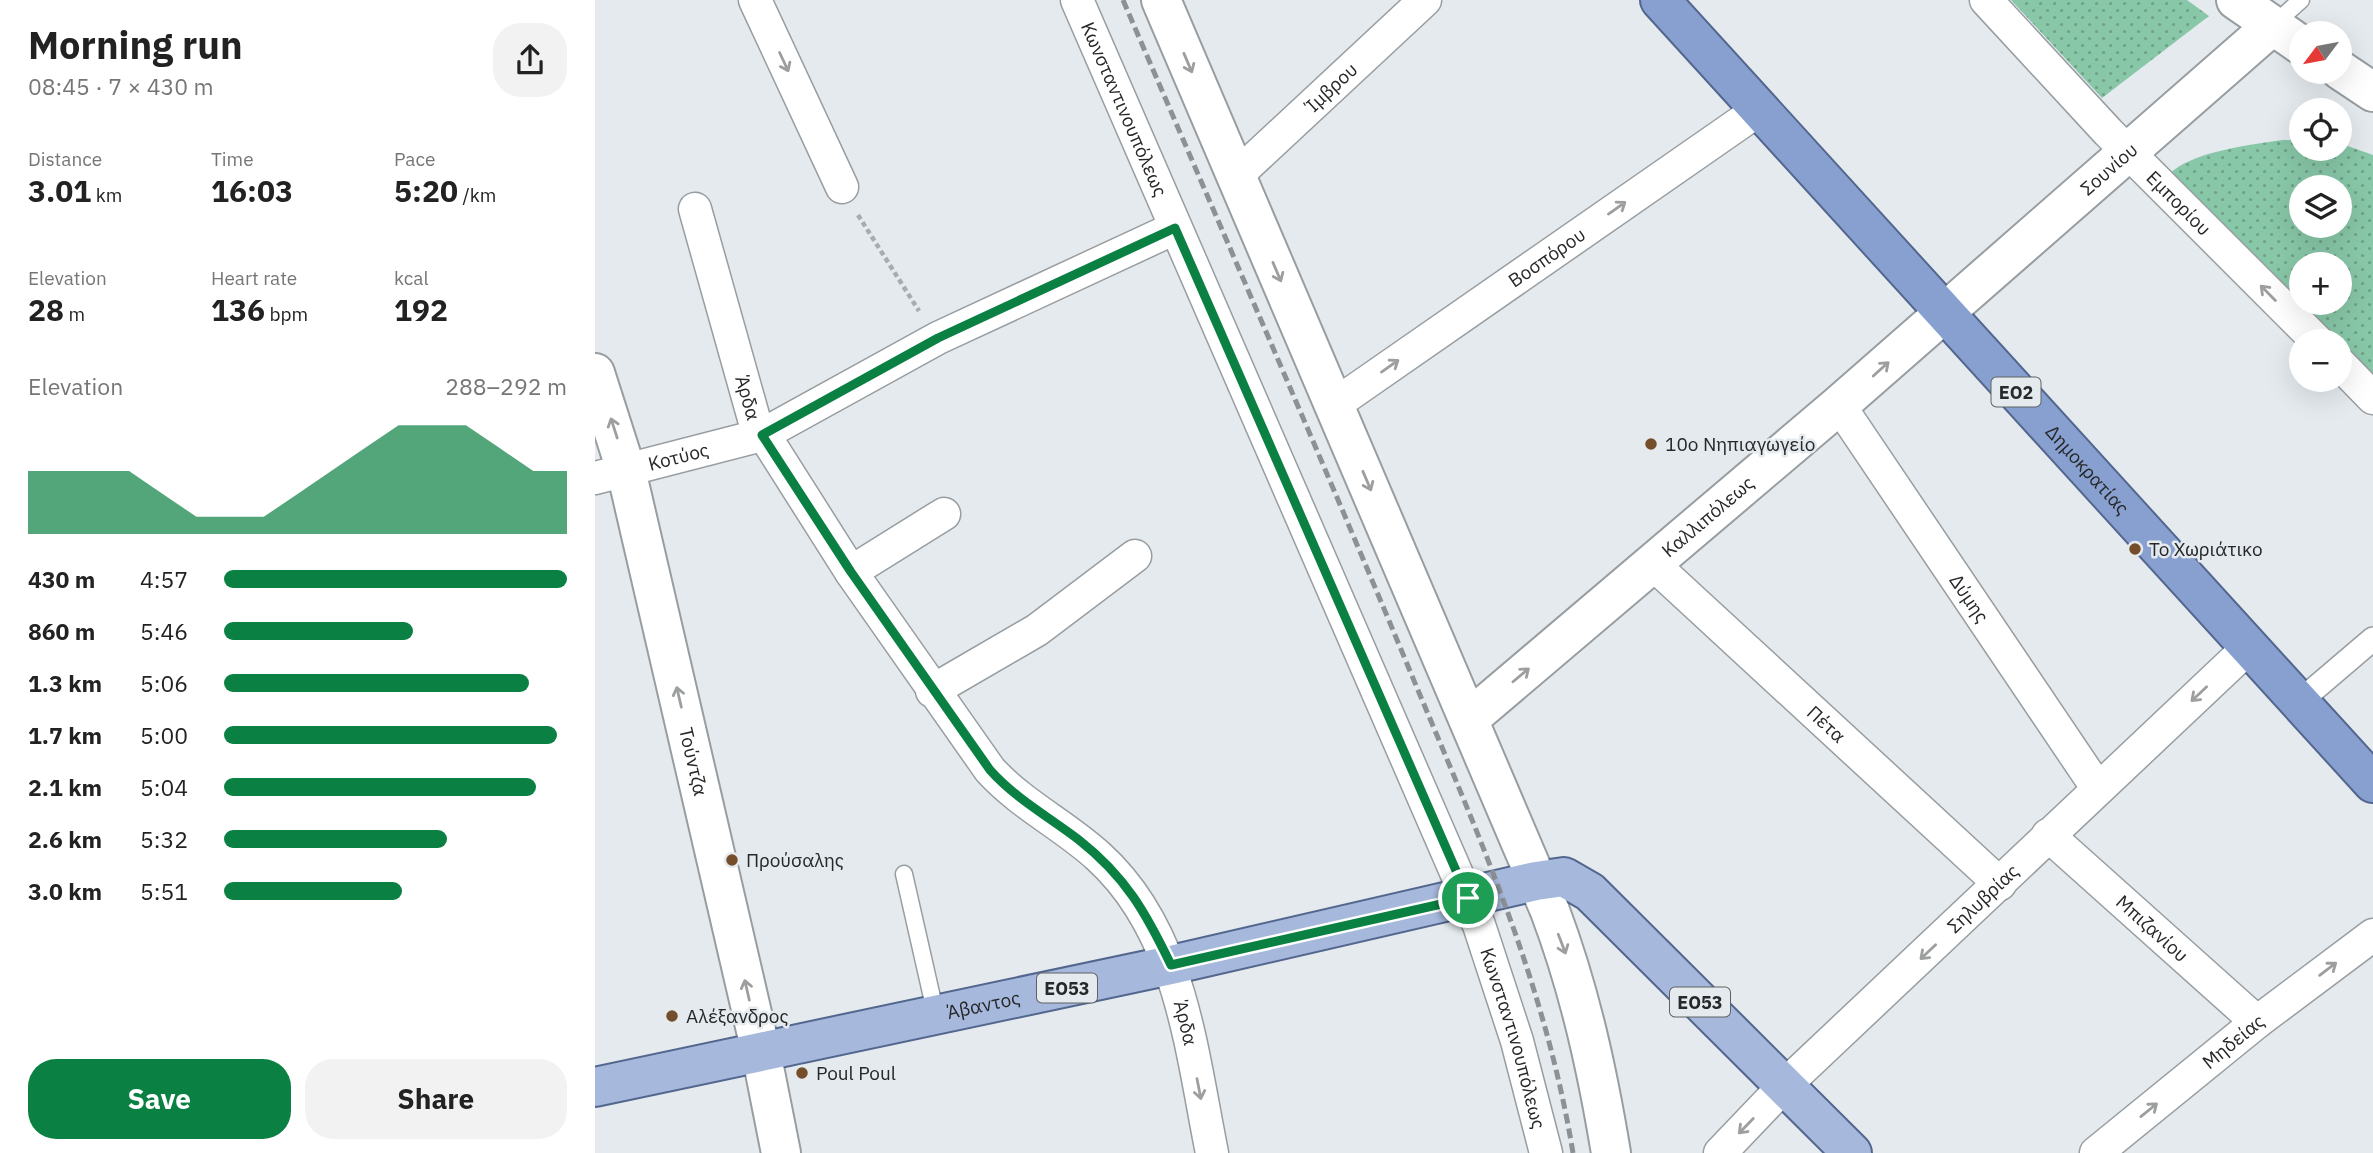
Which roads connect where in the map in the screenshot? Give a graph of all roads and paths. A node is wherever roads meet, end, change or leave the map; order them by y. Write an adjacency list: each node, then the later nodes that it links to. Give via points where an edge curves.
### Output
1 (755, 0): 15 (street, one-way to 15)
2 (1077, 0): 17 (street, Κωνσταντινουπόλεως)
3 (1161, 0): 14 (street, one-way to 14)
4 (1426, 0): 14 (street, Ίμβρου)
5 (1660, 0): 12 (highway, Δημοκρατίας / ΕΟ2)
6 (1986, 0): 13 (street, Εμπορίου)
7 (2235, 0): 9 (street)
8 (2301, 0): 9 (lane)
9 (2287, 36): 13 (street, Σουνίου)
10 (2352, 78): 11 (street)
11 (2373, 92)
12 (1760, 109): 18 (highway, Δημοκρατίας / ΕΟ2); 24 (street, Βοσπόρου, one-way to 12)
13 (2126, 151): 18 (street, Σουνίου); 19 (street, Εμπορίου, one-way to 13)
14 (1237, 176): 24 (street, one-way to 24)
15 (842, 187): 20 (path, via 880,254)
16 (695, 209): 26 (street, Άρδα, via 743,385)
17 (1175, 228): 20 (street); 43 (street, Κωνσταντινουπόλεως)
18 (1944, 313): 25 (street, Καλλιπόλεως, one-way to 18); 33 (highway, Δημοκρατίας / ΕΟ2)
19 (2305, 329)
20 (938, 338): 26 (street, Κοτύος)
21 (595, 373): 27 (street, Τούντζα, one-way to 21)
22 (2352, 376): 23 (street)
23 (2373, 397)
24 (1334, 405): 36 (street, one-way to 36)
25 (1839, 405): 30 (street, Καλλιπόλεως); 38 (street, Δύμης)
26 (762, 435): 27 (street, Κοτύος); 31 (street, Άρδα)
27 (610, 474): 48 (street, Τούντζα, one-way to 27)
28 (944, 514): 31 (street)
29 (1135, 556): 34 (street, via 1037,630)
30 (1653, 564): 36 (street, Καλλιπόλεως, one-way to 30); 42 (street, Πέτα)
31 (851, 572): 34 (street, Άρδα)
32 (2373, 639): 35 (street)
33 (2249, 647): 35 (highway, Δημοκρατίας / ΕΟ2); 38 (street, Σηλυβρίας, one-way to 38)
34 (932, 691): 45 (street, Άρδα, via 1002,784 1078,839 1123,881 1145,912)
35 (2299, 702): 37 (highway, Δημοκρατίας / ΕΟ2)
36 (1469, 719): 41 (street)
37 (2373, 783)
38 (2098, 789): 39 (street, Σηλυβρίας)
39 (2048, 835): 42 (street, Σηλυβρίας); 47 (street, Μπιζανίου)
40 (904, 874): 46 (lane)
41 (1536, 881): 43 (main road, Άβαντος / ΕΟ53); 49 (main road, ΕΟ53, via 1564,877 1590,892); 54 (street, one-way to 54, via 1578,990)
42 (2000, 884): 49 (street, Σηλυβρίας, one-way to 49)
43 (1468, 898): 45 (main road, Άβαντος / ΕΟ53); 53 (street, Κωνσταντινουπόλεως, via 1511,1019)
44 (2373, 935): 47 (street, Μηδείας, one-way to 44)
45 (1171, 965): 46 (main road, Άβαντος / ΕΟ53); 52 (street, Άρδα, one-way to 52)
46 (936, 1015): 48 (main road, Άβαντος / ΕΟ53)
47 (2257, 1022): 57 (street, Μηδείας, one-way to 47)
48 (761, 1052): 50 (main road, Άβαντος / ΕΟ53); 51 (street, Τούντζα)
49 (1784, 1086): 55 (street, Σηλυβρίας, one-way to 55); 56 (main road, ΕΟ53)
50 (595, 1087)
51 (781, 1153)
52 (1212, 1153)
53 (1546, 1153)
54 (1611, 1153)
55 (1720, 1153)
56 (1851, 1153)
57 (2096, 1153)

